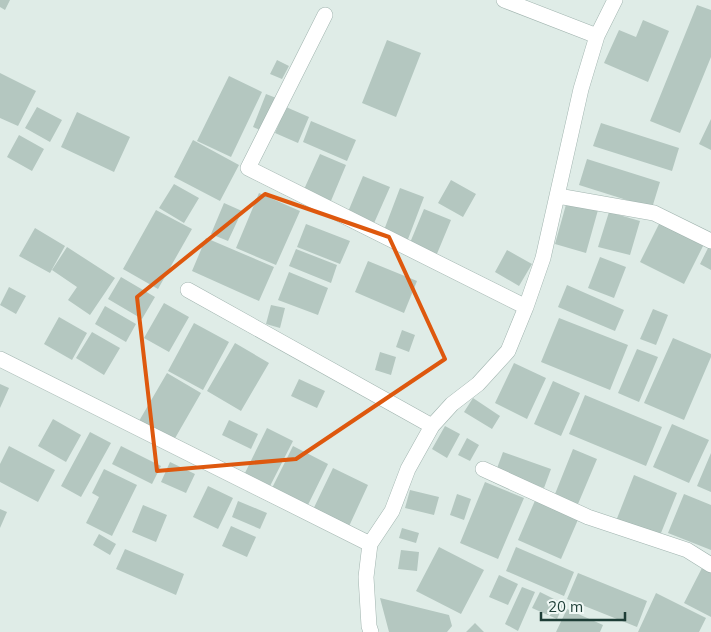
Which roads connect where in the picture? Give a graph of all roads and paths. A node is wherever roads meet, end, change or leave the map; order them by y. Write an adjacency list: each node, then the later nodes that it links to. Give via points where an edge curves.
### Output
1 (504, 0): 4 (street)
2 (615, 0): 4 (street)
3 (325, 15): 8 (street, via 248,168)
4 (597, 36): 5 (street)
5 (558, 196): 6 (street, via 654,213); 8 (street, via 543,258)
6 (711, 240)
7 (188, 290): 10 (street)
8 (526, 307): 10 (street, via 508,351)
9 (0, 359): 12 (street)
10 (432, 426): 12 (street, via 408,469 392,511)
11 (483, 469): 13 (street, via 588,517 687,550)
12 (370, 544): 14 (street, via 366,577)
13 (711, 565)
14 (371, 632)

